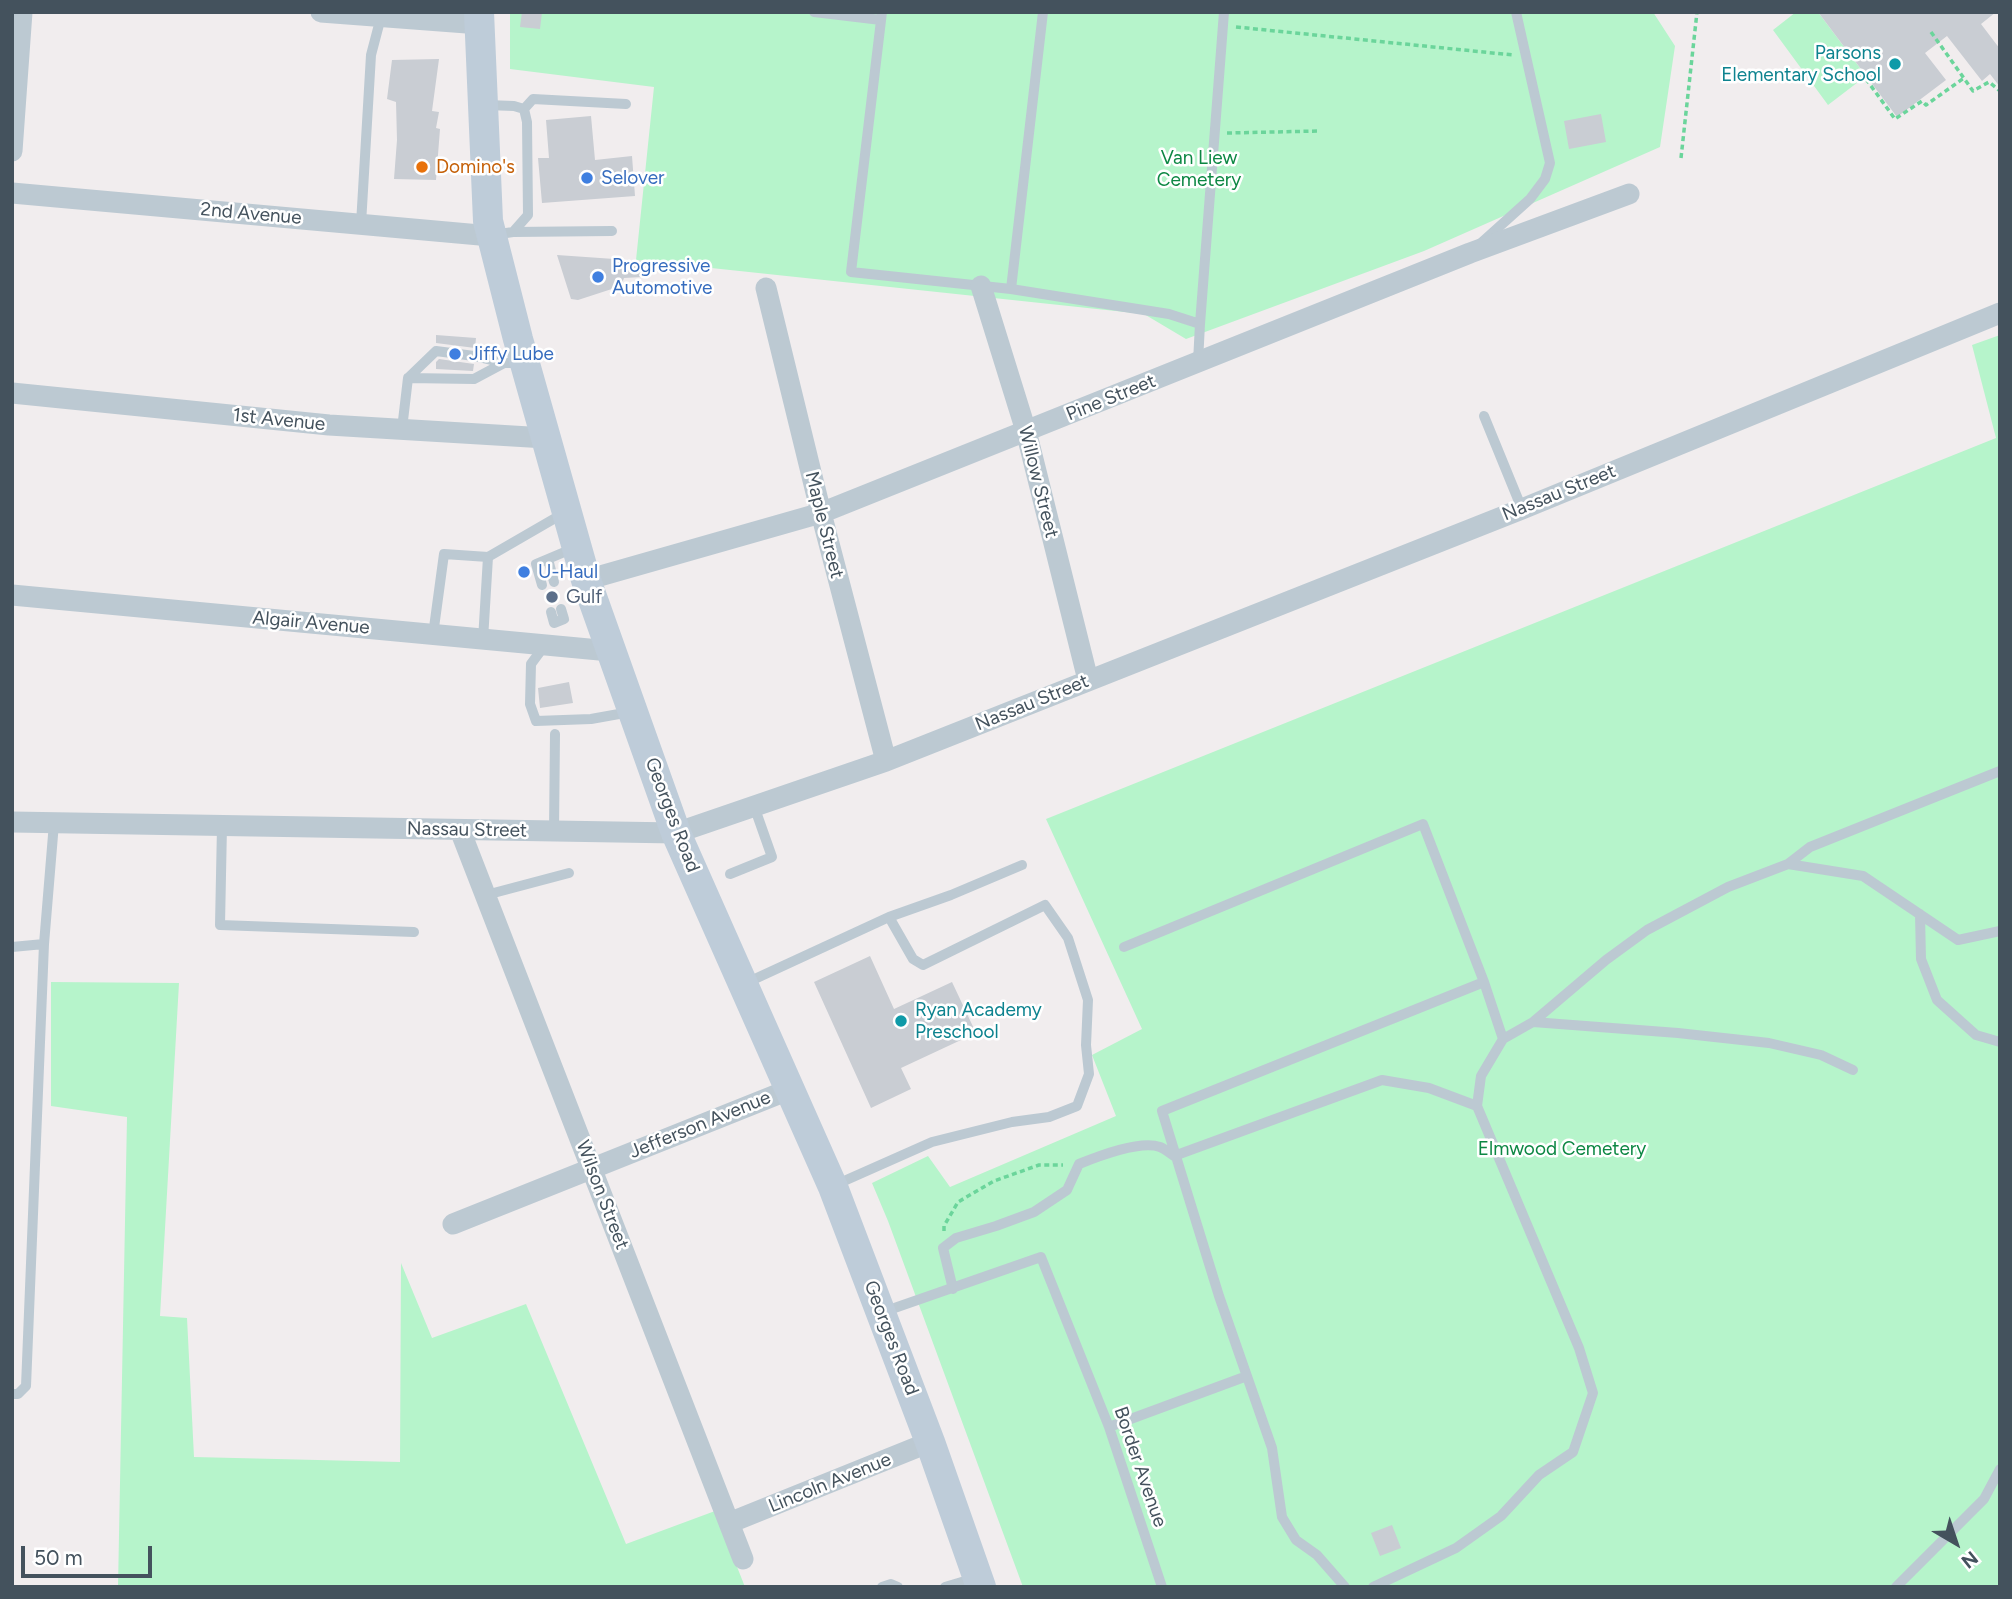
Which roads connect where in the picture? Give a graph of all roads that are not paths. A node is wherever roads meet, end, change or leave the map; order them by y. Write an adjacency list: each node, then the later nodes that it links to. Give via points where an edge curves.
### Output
1 (22, 12): 13 (street)
2 (321, 12): 8 (street)
3 (814, 12): 7 (lane)
4 (1043, 12): 22 (lane)
5 (1224, 12): 24 (lane)
6 (1516, 12): 19 (lane, via 1550,163 1530,199)
7 (881, 16): 20 (lane, via 851,272)
8 (381, 17): 9 (street); 16 (lane, via 371,54)
9 (480, 18): 11 (street, Georges Road)
10 (626, 104): 12 (lane, via 533,99)
11 (483, 105): 12 (lane); 18 (street, Georges Road, via 488,221)
12 (524, 109): 18 (lane, via 528,215)
13 (12, 151)
14 (12, 193): 16 (street, 2nd Avenue)
15 (1629, 194): 19 (street, Pine Street)
16 (361, 224): 18 (street, 2nd Avenue)
17 (612, 230): 18 (lane)
18 (502, 234): 25 (street, Georges Road)
19 (1470, 253): 26 (street, Pine Street)
20 (981, 286): 22 (lane); 31 (street, Willow Street)
21 (766, 288): 35 (street, Maple Street)
22 (1011, 289): 24 (lane, via 1169,314)
23 (2000, 313): 33 (street, Nassau Street)
24 (1200, 324): 26 (lane)
25 (514, 363): 27 (lane, via 474,379); 27 (lane, via 436,359); 32 (street, Georges Road)
26 (1198, 363): 31 (street, Pine Street)
27 (408, 378): 30 (lane)
28 (12, 393): 30 (street, 1st Avenue)
29 (1484, 416): 33 (lane)
30 (402, 429): 32 (street, 1st Avenue)
31 (1026, 431): 35 (street, Pine Street); 48 (street, Willow Street)
32 (546, 438): 34 (street, Georges Road)
33 (1522, 509): 48 (street, Nassau Street)
34 (567, 512): 36 (street, Georges Road); 37 (lane)
35 (821, 513): 39 (street, Pine Street); 51 (street, Maple Street)
36 (577, 547): 38 (lane); 39 (street, Georges Road)
37 (488, 557): 44 (lane, via 444,554); 45 (lane)
38 (548, 559): 40 (lane); 41 (lane, via 536,564)
39 (586, 580): 47 (street, Georges Road)
40 (554, 582)
41 (542, 585)
42 (12, 595): 44 (street, Algair Avenue)
43 (556, 610): 46 (lane, via 564,619)
44 (433, 635): 45 (street, Algair Avenue)
45 (483, 640): 46 (street, Algair Avenue)
46 (555, 646): 47 (street, Algair Avenue); 49 (lane, via 531,664 530,704 536,721)
47 (610, 651): 49 (street, Georges Road)
48 (1088, 680): 51 (street, Nassau Street)
49 (632, 712): 59 (street, Georges Road)
50 (555, 734): 58 (lane)
51 (886, 761): 53 (street, Nassau Street)
52 (2000, 771): 60 (lane, via 1810,847)
53 (754, 806): 59 (street, Nassau Street); 63 (lane, via 772,857)
54 (12, 822): 55 (street, Nassau Street)
55 (54, 823): 56 (street, Nassau Street); 69 (lane)
56 (222, 826): 57 (street, Nassau Street); 68 (lane, via 220,925)
57 (460, 830): 58 (street, Nassau Street); 64 (street, Wilson Street)
58 (554, 831): 59 (street, Nassau Street)
59 (676, 833): 73 (street, Georges Road)
60 (1788, 864): 65 (lane, via 1863,876); 74 (lane, via 1728,887 1647,930)
61 (1022, 865): 66 (lane)
62 (569, 873): 64 (lane)
63 (730, 874)
64 (485, 895): 81 (street, Wilson Street)
65 (1920, 914): 67 (lane, via 1958,940); 76 (lane, via 1921,958 1937,1000 1976,1035)
66 (889, 917): 73 (lane); 82 (lane, via 913,959 923,965 1045,905 1068,938 1088,1000 1089,1074 1077,1105 1049,1117 932,1142)
67 (2000, 931)
68 (414, 932)
69 (44, 944): 70 (lane); 87 (lane, via 26,1385)
70 (12, 947)
71 (1124, 947): 72 (lane, via 1423,824)
72 (1484, 982): 75 (lane); 80 (lane, via 1162,1111)
73 (743, 984): 78 (street, Georges Road)
74 (1532, 1022): 75 (lane); 77 (lane, via 1769,1043 1821,1055)
75 (1503, 1039): 79 (lane, via 1481,1076)
76 (2000, 1042)
77 (1853, 1070)
78 (791, 1089): 81 (street, Jefferson Avenue); 82 (street, Georges Road)
79 (1477, 1106): 80 (lane, via 1429,1087 1382,1080); 99 (lane, via 1593,1393 1573,1452 1539,1475 1501,1516 1456,1548)
80 (1174, 1156): 84 (lane, via 1159,1146 1127,1147 1079,1164 1067,1190 1034,1212 956,1238 943,1248); 86 (lane)
81 (592, 1169): 83 (street, Jefferson Avenue); 91 (street, Wilson Street)
82 (833, 1186): 85 (street, Georges Road)
83 (453, 1224)
84 (953, 1289): 85 (lane); 88 (lane, Border Avenue, via 1041,1257)
85 (882, 1312): 89 (street, Georges Road)
86 (1247, 1376): 88 (lane); 98 (lane, via 1272,1448 1282,1517 1296,1540 1317,1555)
87 (12, 1394)
88 (1109, 1427): 97 (lane, Border Avenue)
89 (930, 1442): 91 (street, Lincoln Avenue); 93 (street, Georges Road)
90 (2000, 1469): 100 (lane, via 1983,1499)
91 (729, 1523): 92 (street, Wilson Street)
92 (743, 1559)
93 (979, 1582): 96 (lane)
94 (882, 1587): 95 (lane)
95 (898, 1587)
96 (945, 1587)
97 (1162, 1587)
98 (1345, 1587)
99 (1373, 1587)
100 (1896, 1587)

